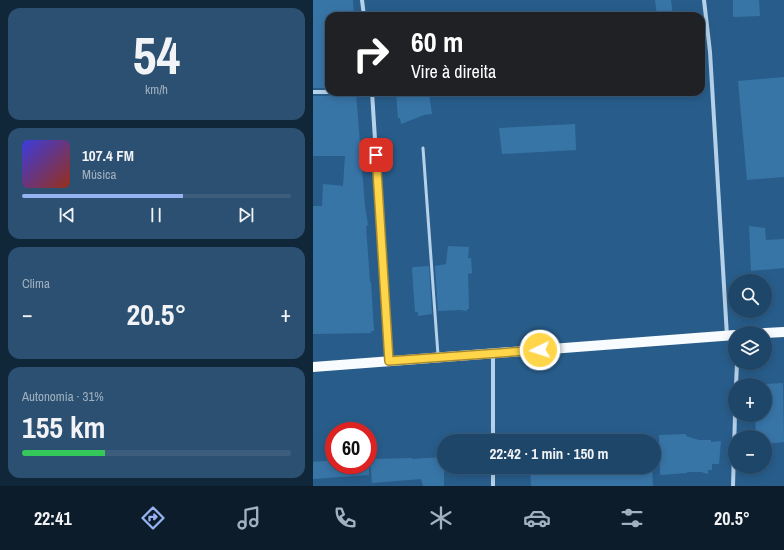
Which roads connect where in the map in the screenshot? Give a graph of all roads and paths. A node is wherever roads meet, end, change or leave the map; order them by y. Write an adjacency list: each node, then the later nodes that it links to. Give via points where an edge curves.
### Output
1 (362, 0): 3 (street)
2 (704, 0): 8 (street)
3 (364, 12)
4 (313, 92): 5 (street)
5 (325, 92)
6 (372, 96): 14 (street)
7 (423, 148): 13 (lane)
8 (730, 326)
9 (784, 332): 10 (main road)
10 (772, 333)
11 (728, 336): 12 (main road)
12 (493, 353): 13 (main road); 17 (street)
13 (438, 357): 14 (main road)
14 (389, 361): 15 (main road)
15 (313, 367)
16 (735, 422): 20 (street)
17 (493, 434)
18 (493, 474): 19 (street)
19 (493, 486)
20 (733, 486)

